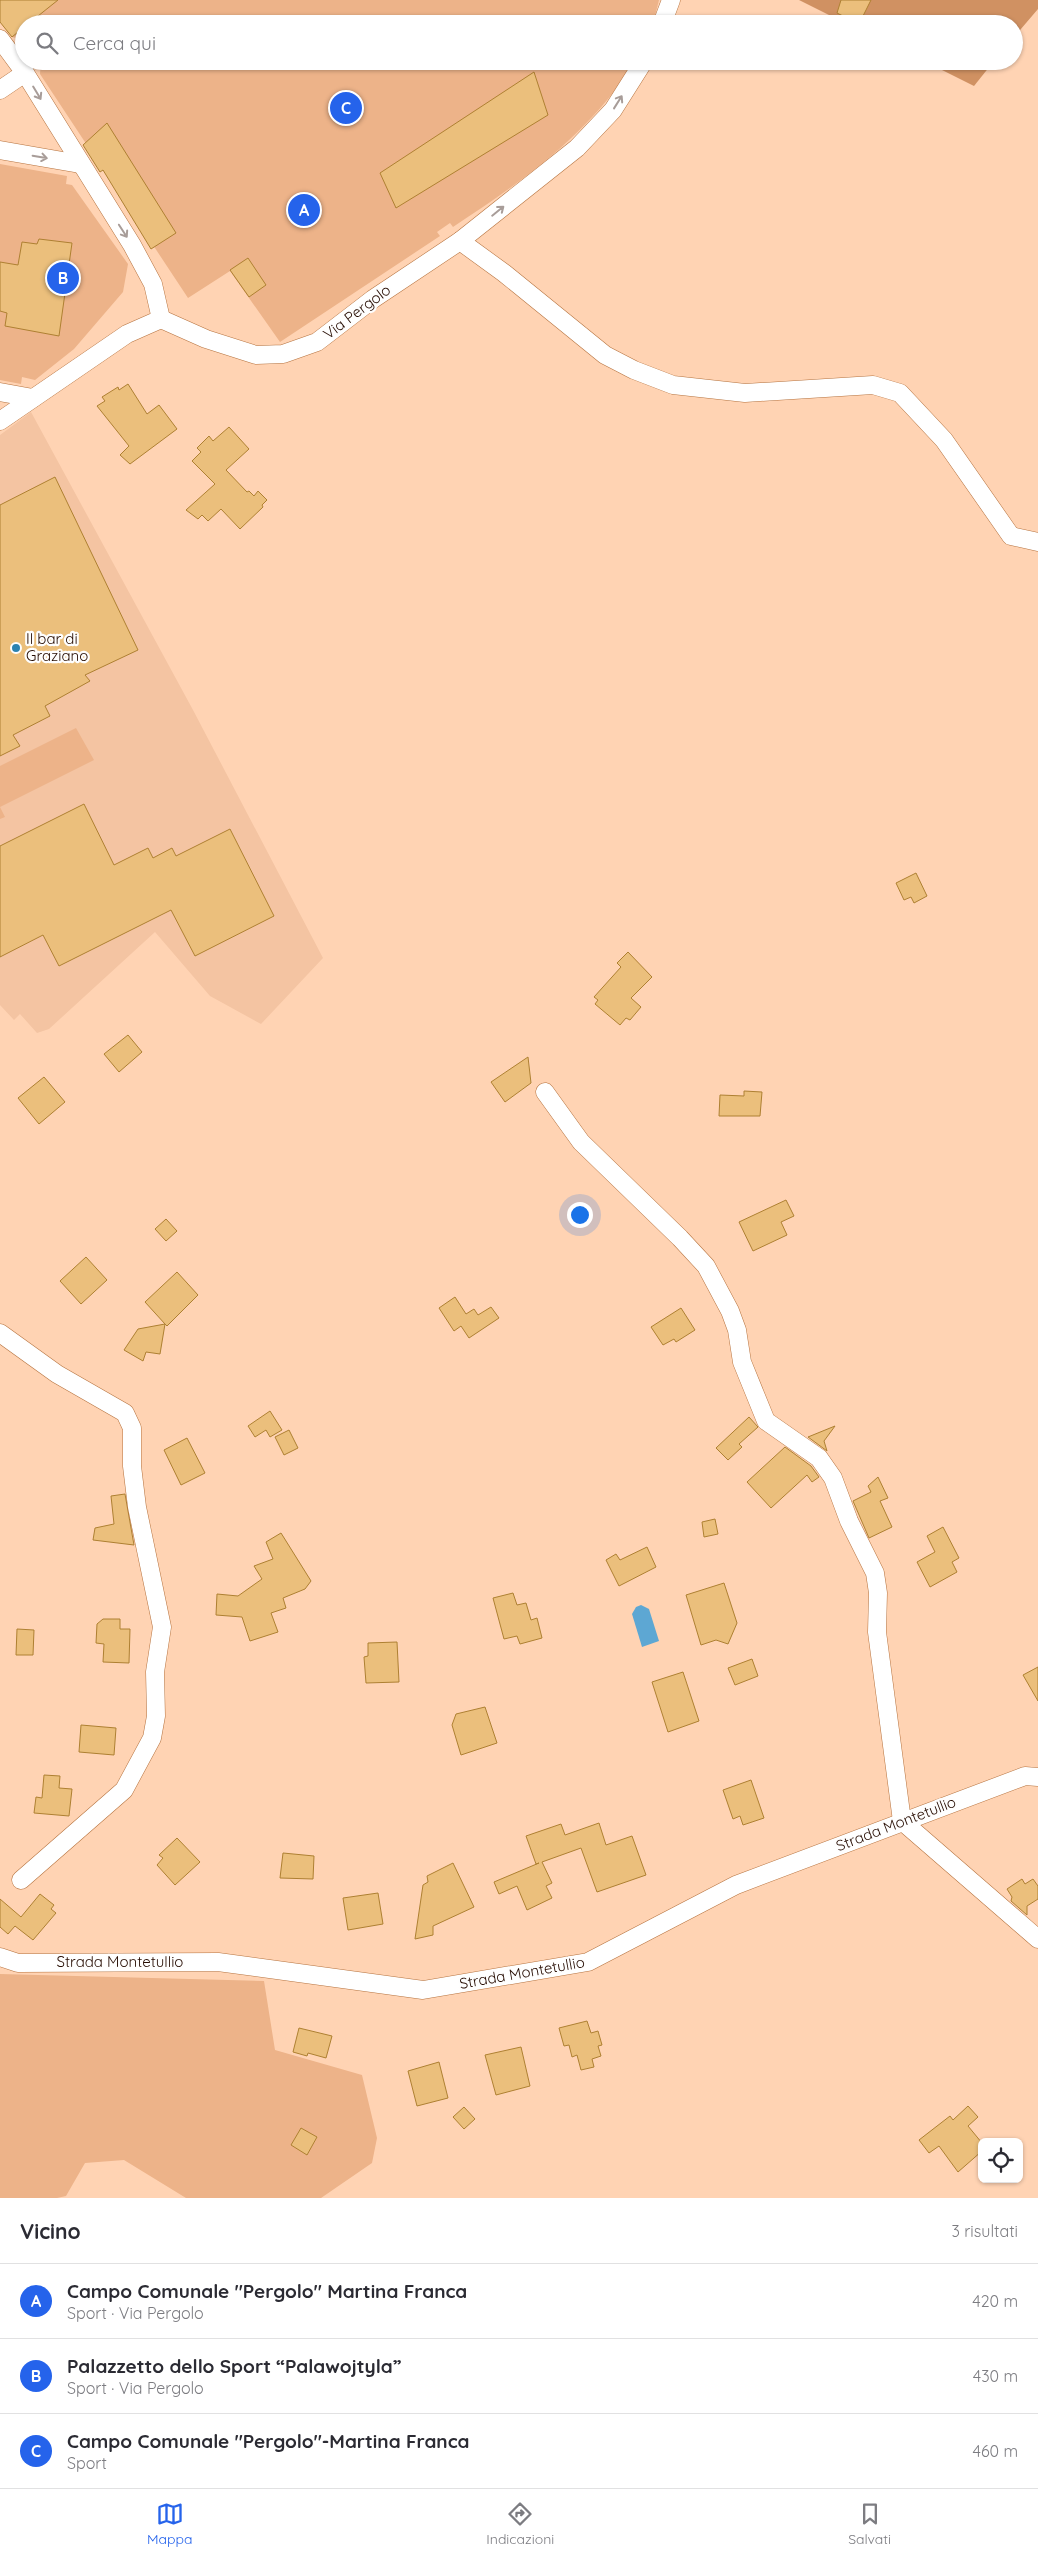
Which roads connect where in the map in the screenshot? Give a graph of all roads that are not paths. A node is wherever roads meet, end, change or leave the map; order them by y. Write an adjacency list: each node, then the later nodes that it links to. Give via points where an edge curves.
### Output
1 (671, 0): 2 (street)
2 (665, 15)
3 (0, 39): 4 (street)
4 (15, 59)
5 (23, 70): 7 (street)
6 (638, 70): 11 (street, Via Pergolo, one-way to 6, via 577,148 613,110)
7 (25, 73): 8 (street); 10 (street, one-way to 10)
8 (0, 90)
9 (0, 150): 10 (street, one-way to 10)
10 (80, 164): 12 (street, one-way to 12, via 153,284)
11 (460, 241): 12 (street, Via Pergolo, via 373,299 317,342 283,354 256,355 206,339); 16 (street, via 605,355 673,385 745,393 873,385 900,393 944,440 1011,536)
12 (161, 319): 14 (street, via 127,334)
13 (0, 392): 14 (street)
14 (33, 398): 15 (street)
15 (0, 421)
16 (1038, 542)
17 (545, 1092): 20 (street, via 581,1142 706,1266 730,1311 742,1362 766,1421 819,1458 834,1478 849,1521 875,1572 877,1632)
18 (0, 1333): 21 (street, via 57,1374 125,1413 130,1421 137,1507 162,1626 155,1672 154,1726 147,1750 131,1779 114,1801)
19 (1038, 1777): 20 (street, Strada Montetullio, via 1025,1776)
20 (902, 1821): 22 (street); 23 (street, Strada Montetullio, via 736,1885 588,1962 423,1990 218,1962 18,1963)
21 (21, 1880)
22 (1038, 1939)
23 (0, 1957)

